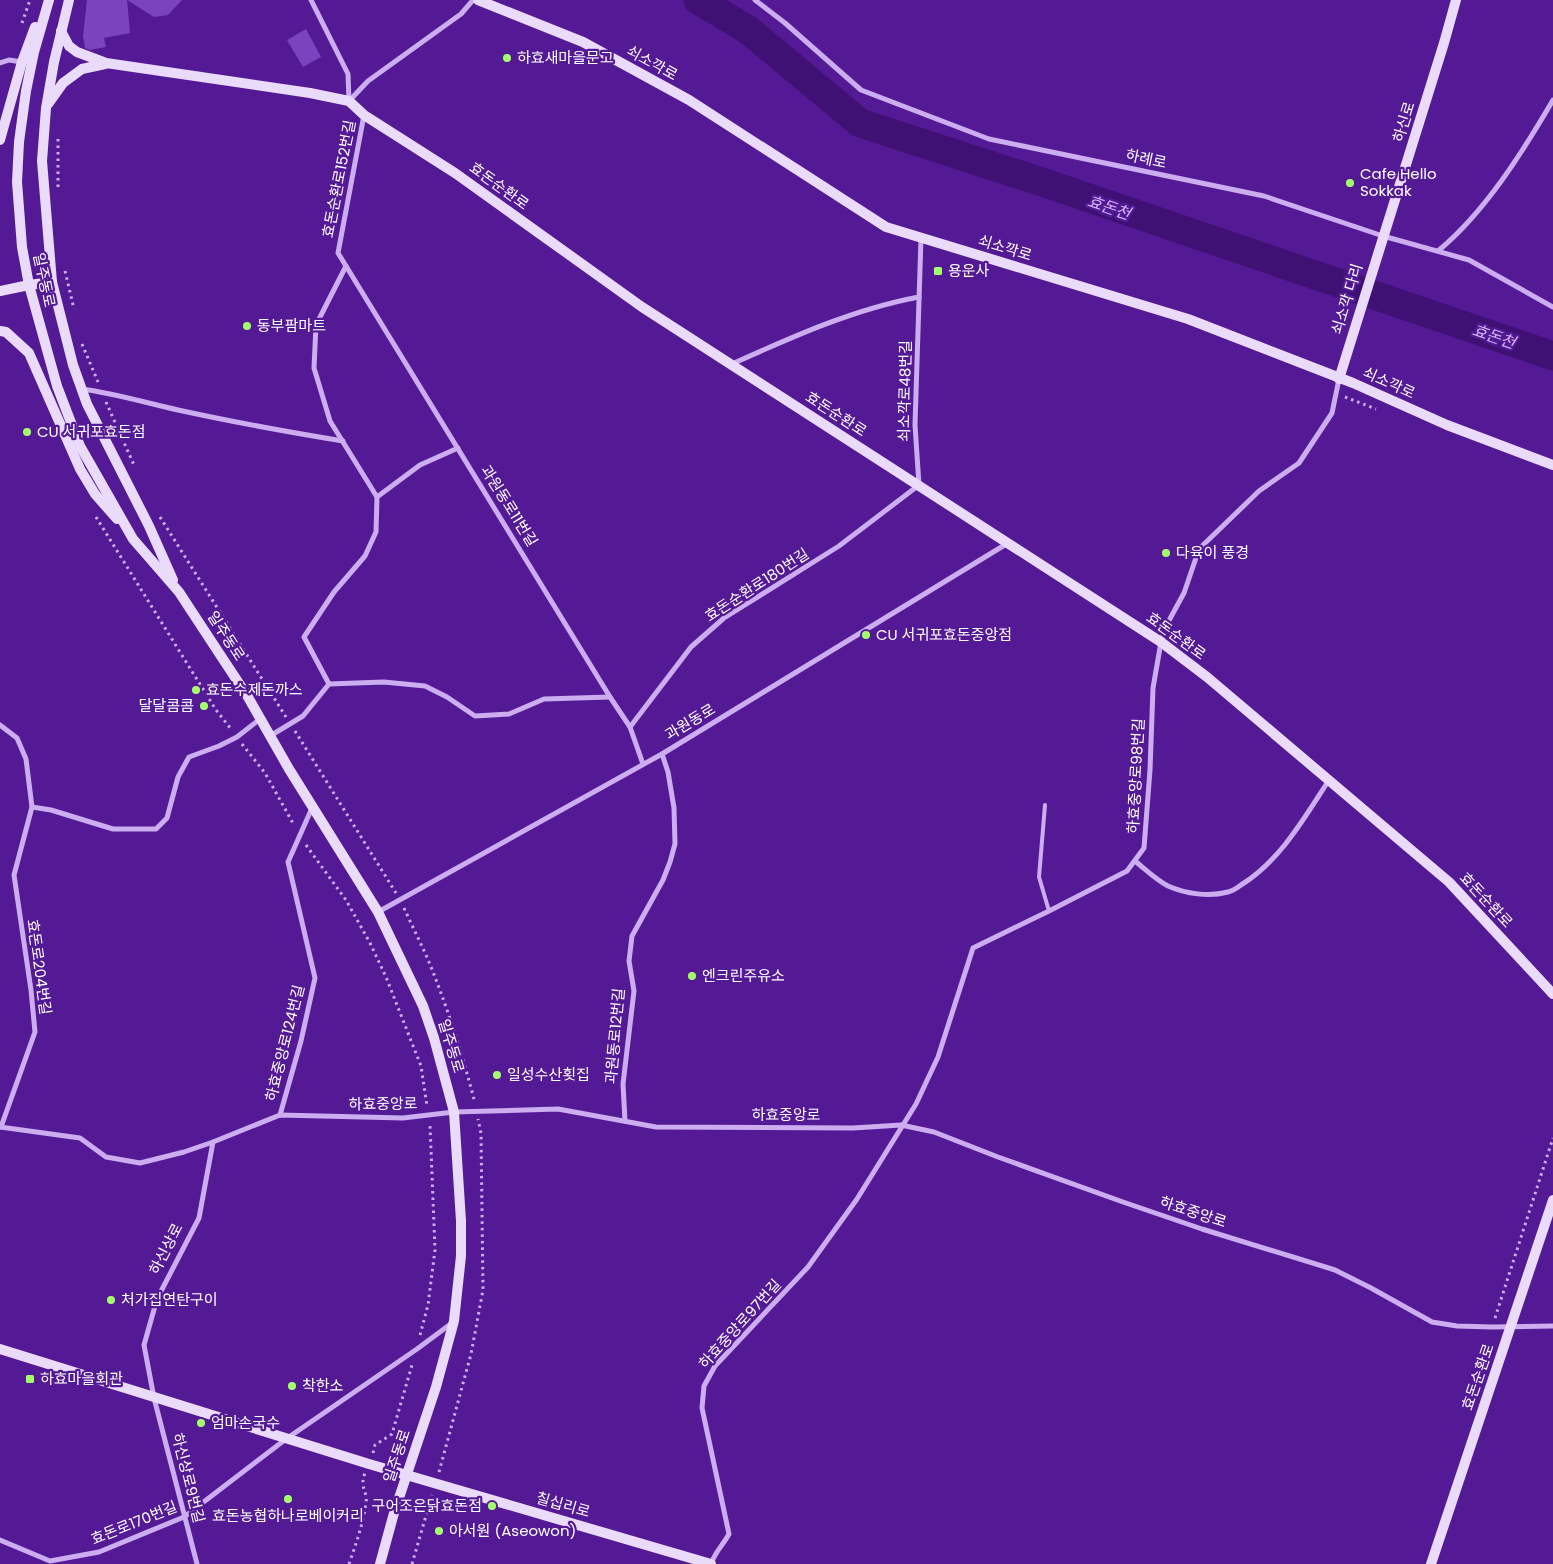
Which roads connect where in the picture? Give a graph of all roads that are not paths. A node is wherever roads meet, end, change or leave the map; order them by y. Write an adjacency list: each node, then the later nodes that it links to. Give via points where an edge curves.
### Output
1 (45, 0): 10 (street)
2 (49, 0): 24 (street, 일주동로, via 34,52 19,142 17,182)
3 (69, 0): 9 (street, 일주동로)
4 (312, 0): 14 (street, via 348,74)
5 (473, 0): 14 (street, via 461,14 368,81)
6 (478, 0): 19 (street, 쇠소깍로, via 584,42 689,100 886,227)
7 (755, 0): 18 (street, 하례로, via 861,90 989,139 1264,196)
8 (1456, 0): 18 (street, 하신로)
9 (61, 31): 12 (street, via 69,46 77,52); 15 (street, 일주동로)
10 (22, 62): 11 (street, via 9,60); 17 (street)
11 (0, 63)
12 (106, 64): 14 (street); 15 (street, via 82,69 63,84)
13 (1553, 100): 20 (street, via 1490,195 1455,237)
14 (349, 101): 16 (street, 효돈순환로)
15 (46, 108): 23 (street, 일주동로, via 42,161)
16 (364, 115): 22 (street, 효돈순환로152번길, via 338,253); 29 (street, 효돈순환로, via 455,173 642,307)
17 (0, 140)
18 (1383, 236): 20 (street, 하례로); 21 (street, 하신로)
19 (921, 238): 26 (street, 쇠소깍로48번길); 30 (street, 쇠소깍로, via 1188,319)
20 (1438, 251): 27 (street, 하례로, via 1469,260)
21 (1377, 252): 30 (street, 쇠소깍 다리)
22 (346, 266): 32 (street, via 316,325 314,368 330,421); 33 (street, 과원동로11번길)
23 (52, 282): 24 (street); 31 (street, 일주동로)
24 (28, 285): 25 (street); 37 (street, 일주동로, via 57,386 80,446)
25 (0, 291)
26 (919, 297): 29 (street, via 888,303 827,324); 35 (street, 쇠소깍로48번길, via 916,424)
27 (1553, 307)
28 (0, 331): 37 (street, via 6,332 29,353 80,469)
29 (731, 364): 35 (street, 효돈순환로)
30 (1339, 379): 34 (street, 쇠소깍로); 40 (street, 하효중앙로98번길, via 1332,413 1299,463 1259,491 1198,549 1184,593)
31 (81, 389): 32 (street, via 109,392 150,404); 39 (street, 일주동로)
32 (343, 442): 36 (street)
33 (458, 448): 36 (street, via 420,464); 42 (street, 과원동로11번길)
34 (1553, 465)
35 (919, 485): 38 (street, 효돈순환로); 45 (street, 효돈순환로180번길, via 839,546 724,618 691,647)
36 (378, 497): 41 (street, via 376,532 365,556 334,592 304,637)
37 (133, 539): 39 (street, 일주동로)
38 (1008, 543): 40 (street, 효돈순환로); 47 (street, 과원동로)
39 (179, 592): 43 (street, 일주동로)
40 (1161, 642): 49 (street, 효돈순환로); 53 (street, 하효중앙로98번길, via 1153,688 1144,848)
41 (329, 684): 42 (street, via 384,682 425,686 475,716 509,714 544,699); 46 (street, via 303,716)
42 (610, 697): 45 (street, 과원동로11번길)
43 (260, 719): 46 (street, 일주동로); 52 (street, via 237,737 189,757 178,777 167,818 156,829 113,828)
44 (0, 725): 52 (street, 효돈로204번길, via 17,738 26,759)
45 (630, 727): 48 (street, 과원동로11번길)
46 (270, 737): 51 (street, 일주동로)
47 (662, 754): 48 (street, 과원동로); 59 (street, 과원동로12번길, via 674,808 675,844 663,880 632,936 629,961 634,990 622,1084)
48 (643, 764): 55 (street, 과원동로)
49 (1329, 780): 53 (street, via 1294,833 1266,866 1230,892 1208,895 1181,891 1166,885); 56 (street, 효돈순환로, via 1449,882)
50 (1045, 805): 54 (lane, via 1040,877)
51 (312, 806): 55 (street, 일주동로); 58 (street, 하효중앙로124번길, via 288,862 315,978)
52 (32, 807): 61 (street, 효돈로204번길, via 14,875 35,1032)
53 (1135, 861): 54 (street, 하효중앙로98번길, via 1127,871)
54 (1049, 911): 60 (street, 하효중앙로98번길, via 973,948 938,1057 916,1104)
55 (378, 912): 57 (street, 일주동로, via 423,1006)
56 (1553, 994)
57 (454, 1112): 58 (street, 하효중앙로, via 403,1118); 59 (street, 하효중앙로, via 558,1109); 64 (street, 일주동로, via 461,1256)
58 (280, 1115): 62 (street, 하효중앙로)
59 (625, 1121): 60 (street, 하효중앙로, via 656,1127 853,1128)
60 (902, 1125): 66 (street, 하효중앙로, via 934,1132 1123,1202 1335,1270 1432,1322); 75 (street, 하효중앙로97번길, via 857,1199 808,1267 715,1366 704,1386 702,1408 729,1534 715,1552)
61 (1, 1127): 62 (street, 하효중앙로, via 80,1138 106,1157 140,1163)
62 (213, 1142): 68 (street, 하신상로, via 199,1218 158,1299 144,1345)
63 (1553, 1200): 66 (street, 효돈순환로)
64 (454, 1321): 69 (street, 효돈로170번길); 70 (street, 일주동로)
65 (1553, 1326): 66 (street, 하효중앙로)
66 (1510, 1328): 76 (street, 효돈순환로)
67 (0, 1349): 68 (street)
68 (154, 1398): 69 (street); 71 (street, 하신상로9번길)
69 (286, 1439): 70 (street); 71 (street, 효돈로170번길)
70 (407, 1475): 74 (street, 일주동로); 75 (street, 칠십리로)
71 (184, 1517): 72 (street, 효돈로170번길, via 99,1552 50,1561); 73 (street, 하신상로9번길)
72 (0, 1540)
73 (198, 1564)
74 (380, 1564)
75 (711, 1564)
76 (1431, 1564)

